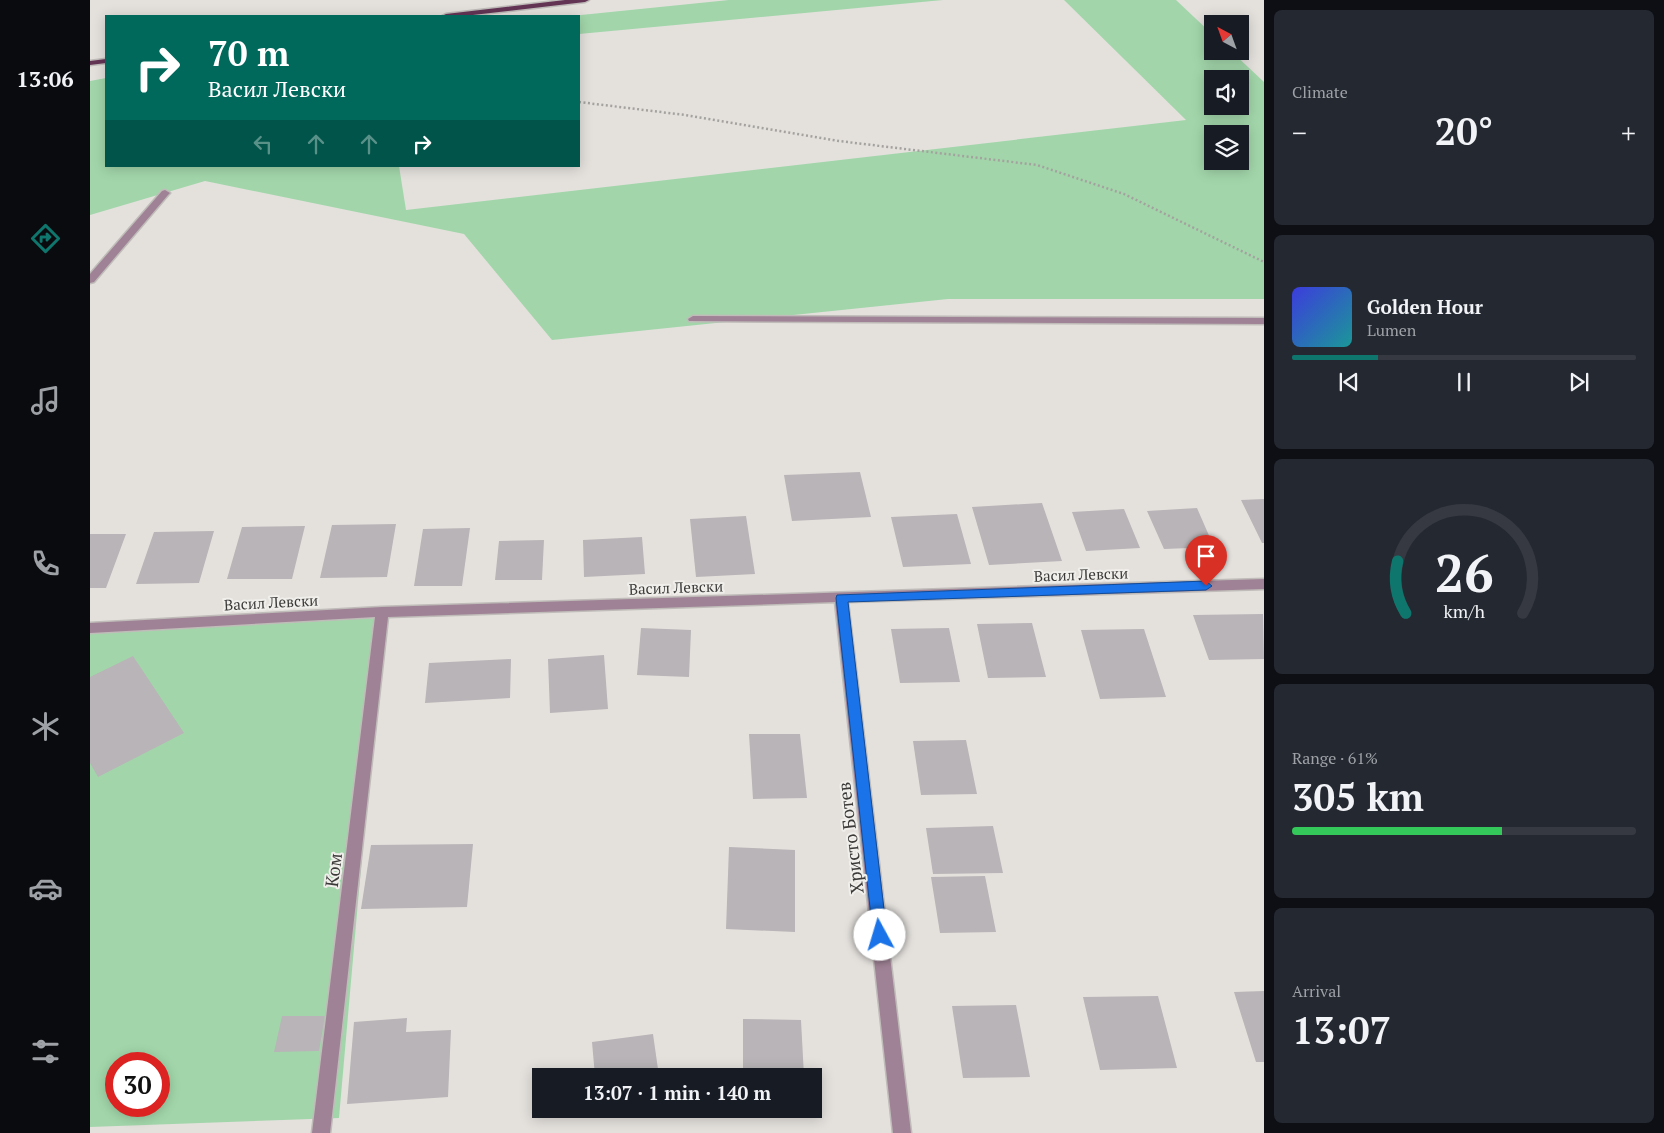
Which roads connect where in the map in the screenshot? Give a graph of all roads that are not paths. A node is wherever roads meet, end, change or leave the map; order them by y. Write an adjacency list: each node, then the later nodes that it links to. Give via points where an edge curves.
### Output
1 (585, 0): 2 (main road)
2 (455, 15)
3 (105, 61): 4 (main road)
4 (90, 63)
5 (165, 193): 6 (street)
6 (90, 280)
7 (693, 319): 8 (street)
8 (1264, 321)
9 (1264, 584): 10 (street, Васил Левски)
10 (842, 598): 11 (street, Васил Левски); 14 (street, Христо Ботев)
11 (382, 612): 12 (street, Васил Левски); 13 (street, Ком)
12 (90, 628)
13 (321, 1133)
14 (902, 1133)

